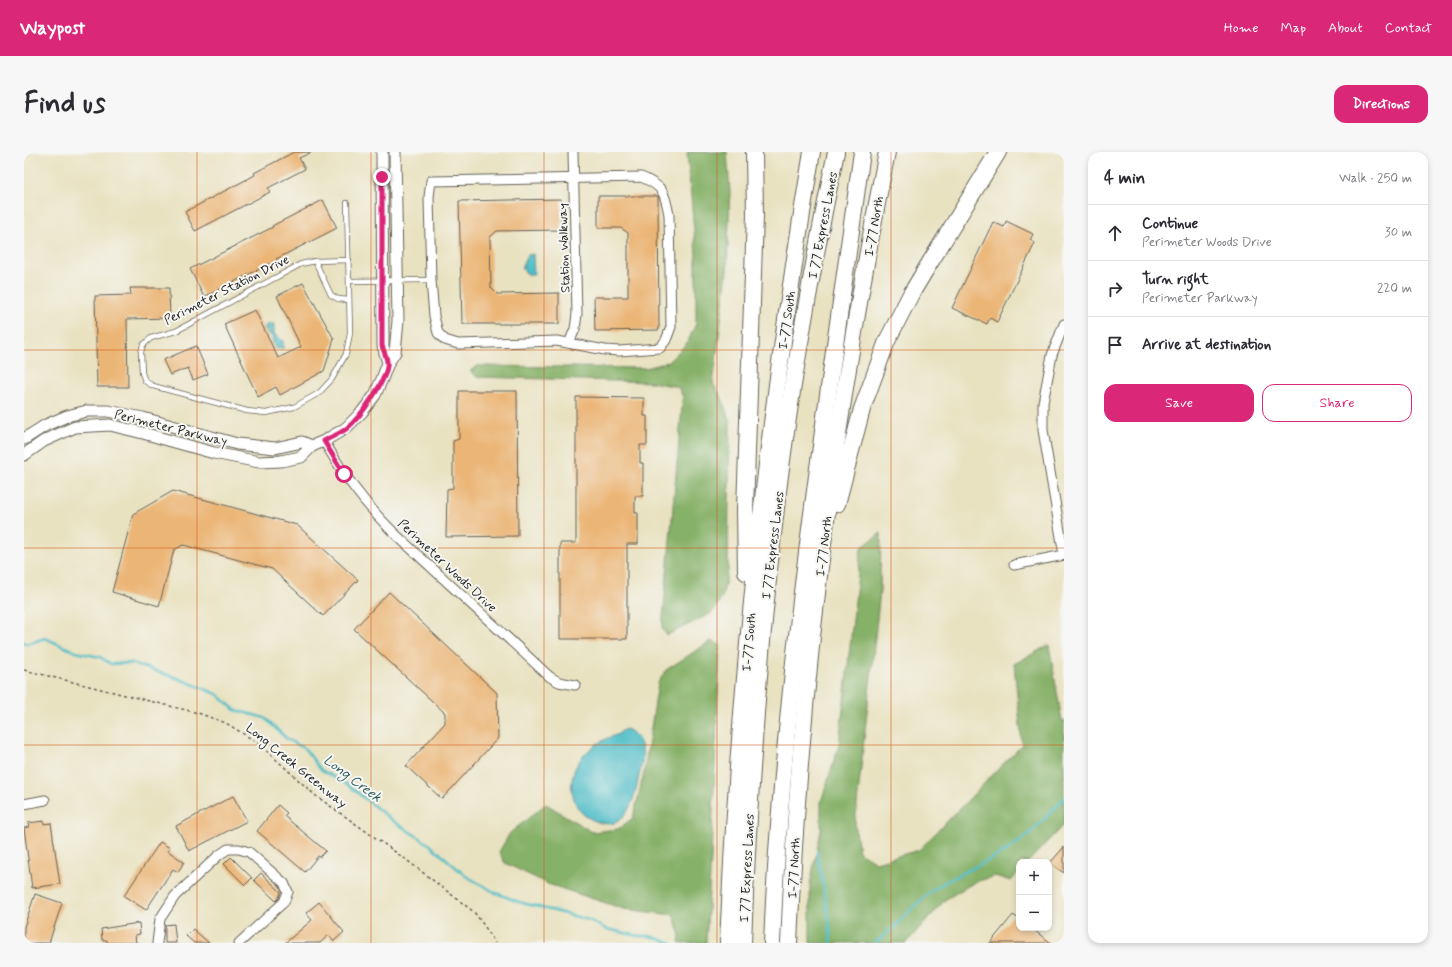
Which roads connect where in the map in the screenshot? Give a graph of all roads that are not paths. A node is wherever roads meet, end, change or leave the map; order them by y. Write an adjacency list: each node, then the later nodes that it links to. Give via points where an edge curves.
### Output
1 (382, 152): 2 (lane); 16 (street)
2 (395, 152): 17 (street, Perimeter Parkway)
3 (573, 152): 10 (street, Station Walkway)
4 (754, 152): 29 (highway, via 755,215 744,510)
5 (812, 152): 29 (highway, I-77 South, via 768,449)
6 (836, 152): 36 (highway, I 77 Express Lanes, via 802,330 774,523 754,735)
7 (862, 152): 37 (highway, I 77 Express Lanes, via 805,572 783,778)
8 (887, 152): 28 (highway, I-77 North, via 853,340)
9 (998, 152): 28 (highway, via 922,275 887,341 855,433)
10 (574, 178): 14 (street, via 431,181); 20 (street, Station Walkway, via 577,314 576,329); 20 (street, via 641,177 654,182 662,190 669,214 671,326 660,348 619,351)
11 (348, 203): 12 (lane, Perimeter Station Drive)
12 (349, 260): 13 (lane, Perimeter Station Drive); 15 (lane, Perimeter Station Drive)
13 (315, 261): 18 (lane, via 331,295); 18 (lane, Perimeter Station Drive, via 301,264 176,331 151,338 143,345 141,352 145,381 153,386 247,411 266,413 294,407 319,393 332,379 346,354 350,333)
14 (431, 280): 17 (lane); 20 (street, via 434,316 438,333 445,340 458,344 539,341)
15 (349, 281): 16 (lane); 18 (lane, Perimeter Station Drive)
16 (382, 281): 17 (lane); 21 (street, via 382,346)
17 (397, 281): 21 (street, Perimeter Parkway, via 396,345)
18 (349, 300)
19 (1064, 324): 26 (street, via 1052,355 1043,403 1043,430)
20 (569, 343)
21 (388, 363): 23 (street, Perimeter Parkway, via 375,395 362,412 346,428)
22 (24, 438): 24 (street, Perimeter Parkway, via 67,416 87,411 108,411 237,444 275,448 302,442)
23 (324, 441): 24 (street, Perimeter Parkway); 30 (street, Perimeter Woods Drive, via 358,495 393,532 550,677 559,682)
24 (312, 446): 25 (street, Perimeter Parkway, via 301,457 259,462 214,453 110,425 74,427 44,441)
25 (24, 455)
26 (1064, 555): 27 (street)
27 (1014, 564)
28 (819, 573): 38 (highway, I-77 North, via 802,735)
29 (747, 649): 35 (highway, I-77 South, via 736,785)
30 (575, 685)
31 (45, 800): 32 (street)
32 (24, 804)
33 (157, 943): 34 (street, via 160,918 174,896 219,855 228,849 239,849 249,852 273,872 284,883 288,892 284,902)
34 (239, 943)
35 (728, 943)
36 (743, 943)
37 (772, 943)
38 (789, 943)

